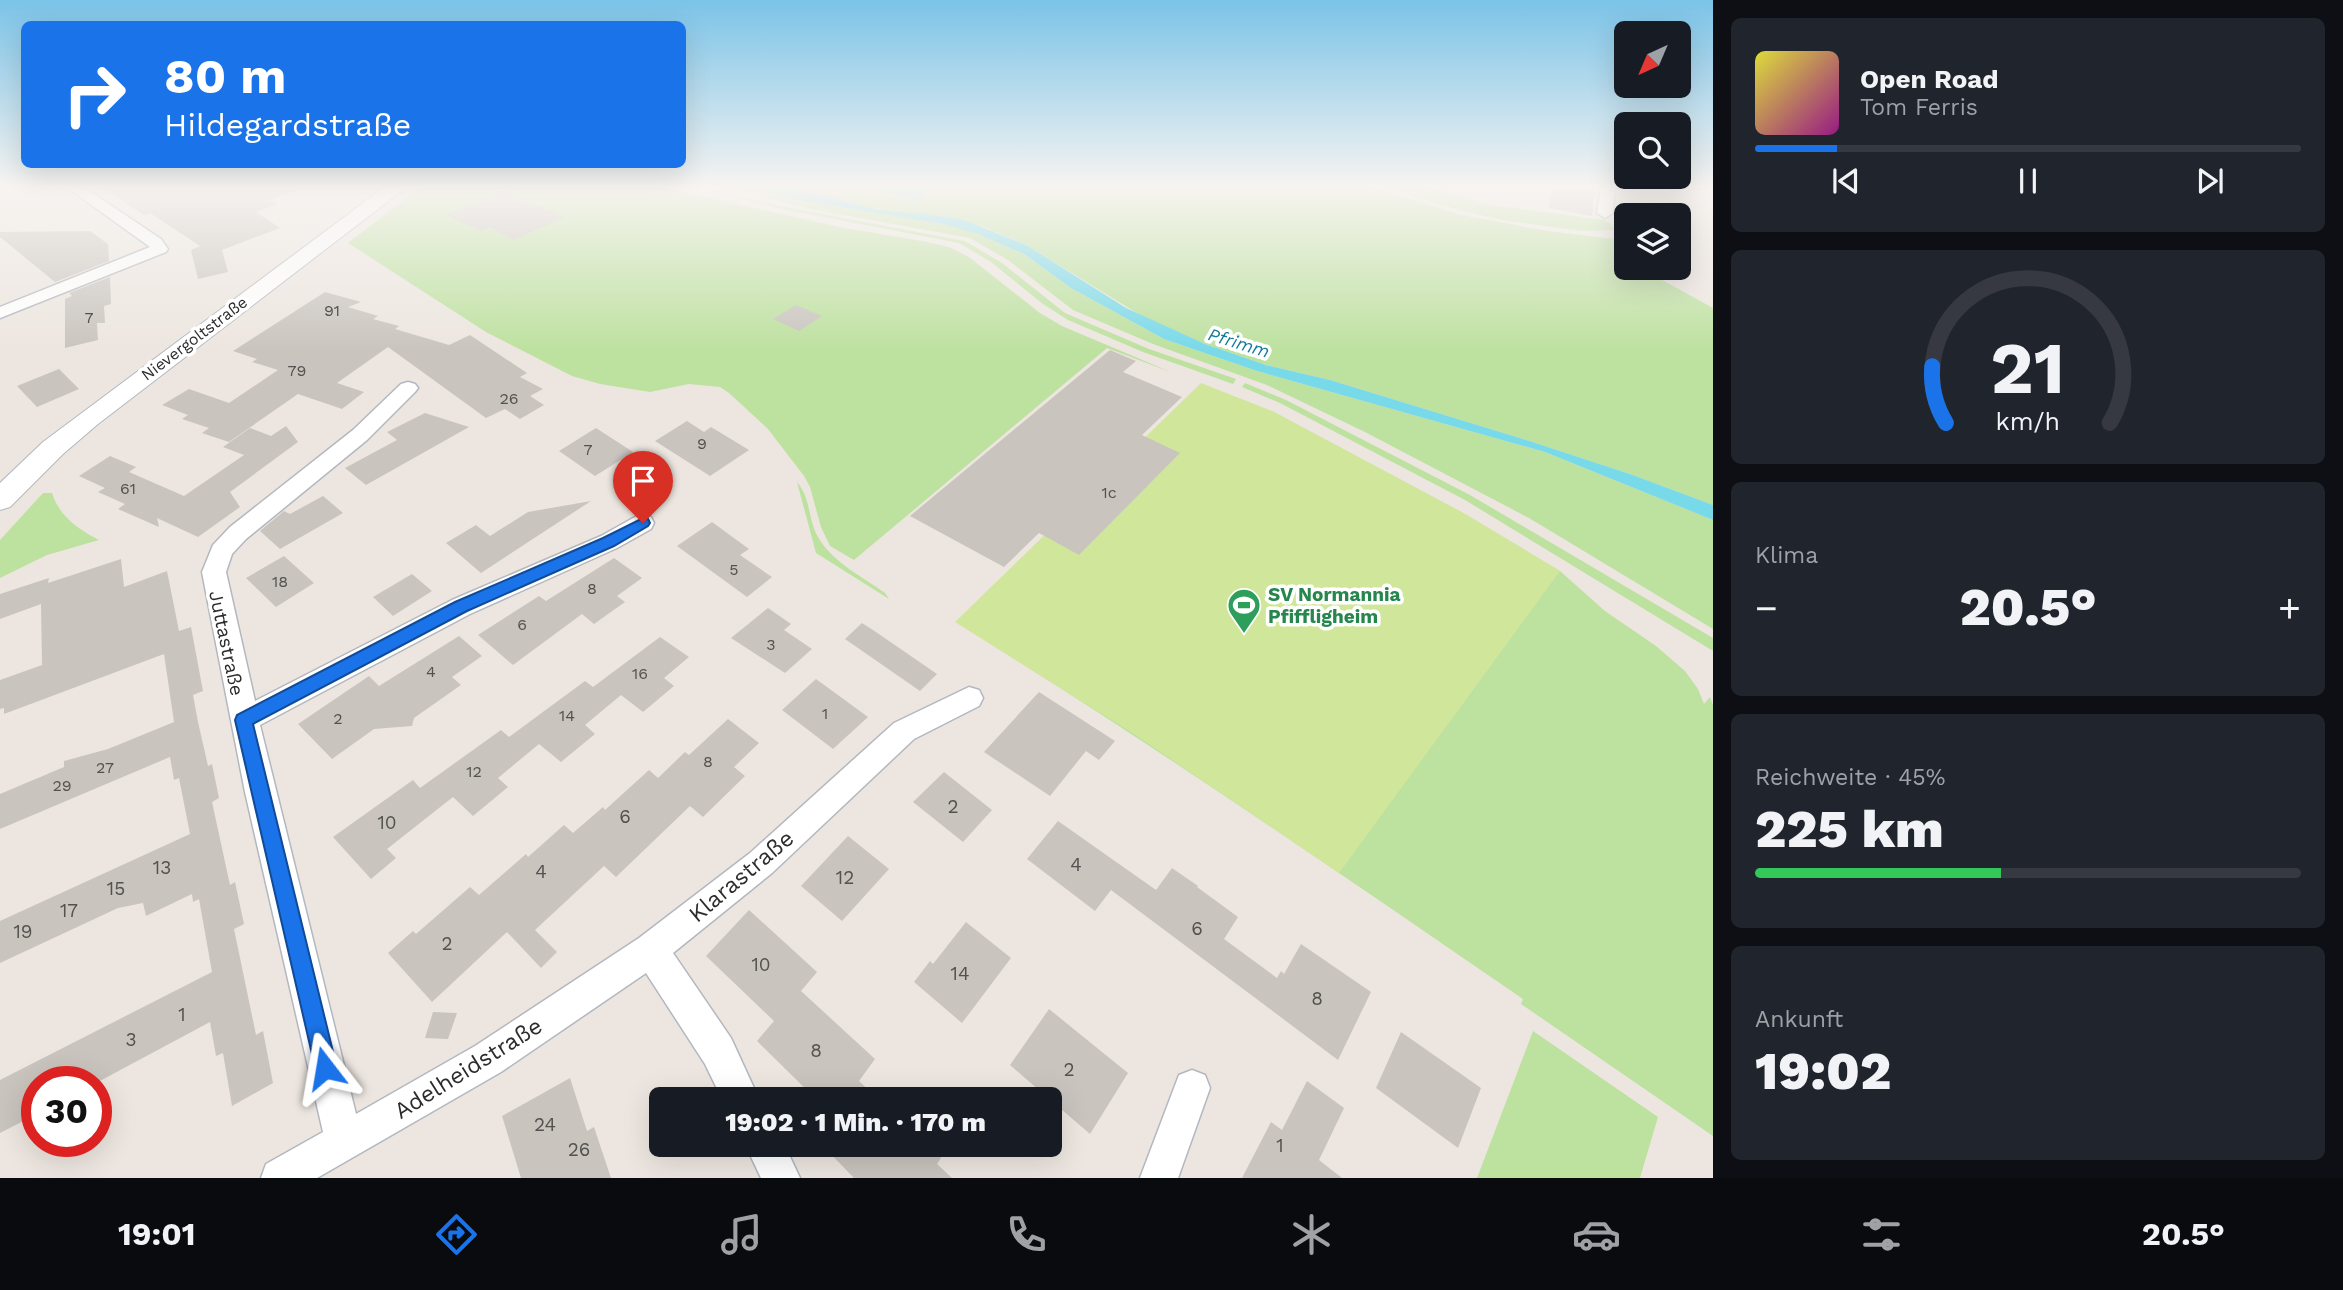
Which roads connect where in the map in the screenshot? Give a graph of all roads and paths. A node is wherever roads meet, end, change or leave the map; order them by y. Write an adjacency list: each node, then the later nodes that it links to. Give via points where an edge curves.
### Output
1 (153, 241): 3 (street, via 160,249)
2 (325, 241): 5 (street, Nievergoltstraße, via 89,418)
3 (0, 313)
4 (408, 388): 8 (street, Juttastraße, via 360,435 238,533 217,558 214,580)
5 (0, 500)
6 (643, 523): 8 (street, via 461,607)
7 (969, 698): 9 (street, Klarastraße, via 904,731 761,863)
8 (244, 720): 12 (street, Juttastraße)
9 (651, 950): 10 (street, via 712,1041); 12 (street, Adelheidstraße, via 488,1059)
10 (735, 1087)
11 (1192, 1088): 16 (street)
12 (344, 1142): 14 (street, Adelheidstraße)
13 (770, 1157): 15 (street)
14 (280, 1178)
15 (781, 1178)
16 (1159, 1178)

